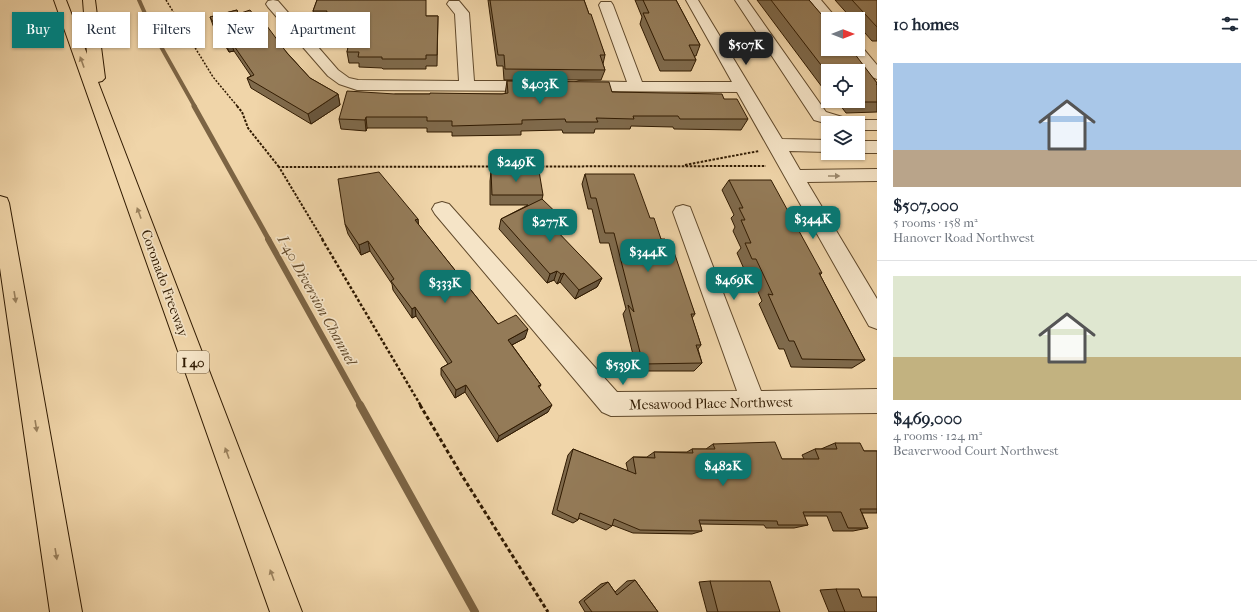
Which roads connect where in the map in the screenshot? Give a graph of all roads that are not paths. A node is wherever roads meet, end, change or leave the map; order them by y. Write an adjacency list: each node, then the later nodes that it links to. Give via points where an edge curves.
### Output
1 (60, 0): 17 (highway, Coronado Freeway / I 40, one-way to 1)
2 (89, 0): 17 (highway)
3 (692, 0): 16 (street)
4 (741, 0): 18 (street)
5 (814, 0): 9 (street)
6 (273, 4): 12 (street, via 333,73 344,81 357,85)
7 (454, 4): 12 (street, via 462,13)
8 (606, 5): 15 (street)
9 (824, 12)
10 (862, 56): 11 (street)
11 (877, 74)
12 (467, 86): 13 (street)
13 (552, 86)
14 (567, 86): 15 (street)
15 (636, 86): 16 (street)
16 (742, 87): 21 (street)
17 (101, 111): 34 (highway, Coronado Freeway / I 40, one-way to 17)
18 (821, 116)
19 (865, 125): 20 (street)
20 (877, 125)
21 (777, 145): 22 (street); 25 (street)
22 (821, 146)
23 (865, 147): 24 (street)
24 (877, 147)
25 (792, 171): 26 (street, one-way to 26); 30 (street)
26 (877, 176)
27 (0, 203): 33 (highway, one-way to 33)
28 (442, 209): 32 (street, Mesawood Place Northwest, via 611,404)
29 (682, 212): 32 (street)
30 (877, 319)
31 (877, 401): 32 (street, Mesawood Place Northwest)
32 (753, 402)
33 (66, 612)
34 (286, 612)

